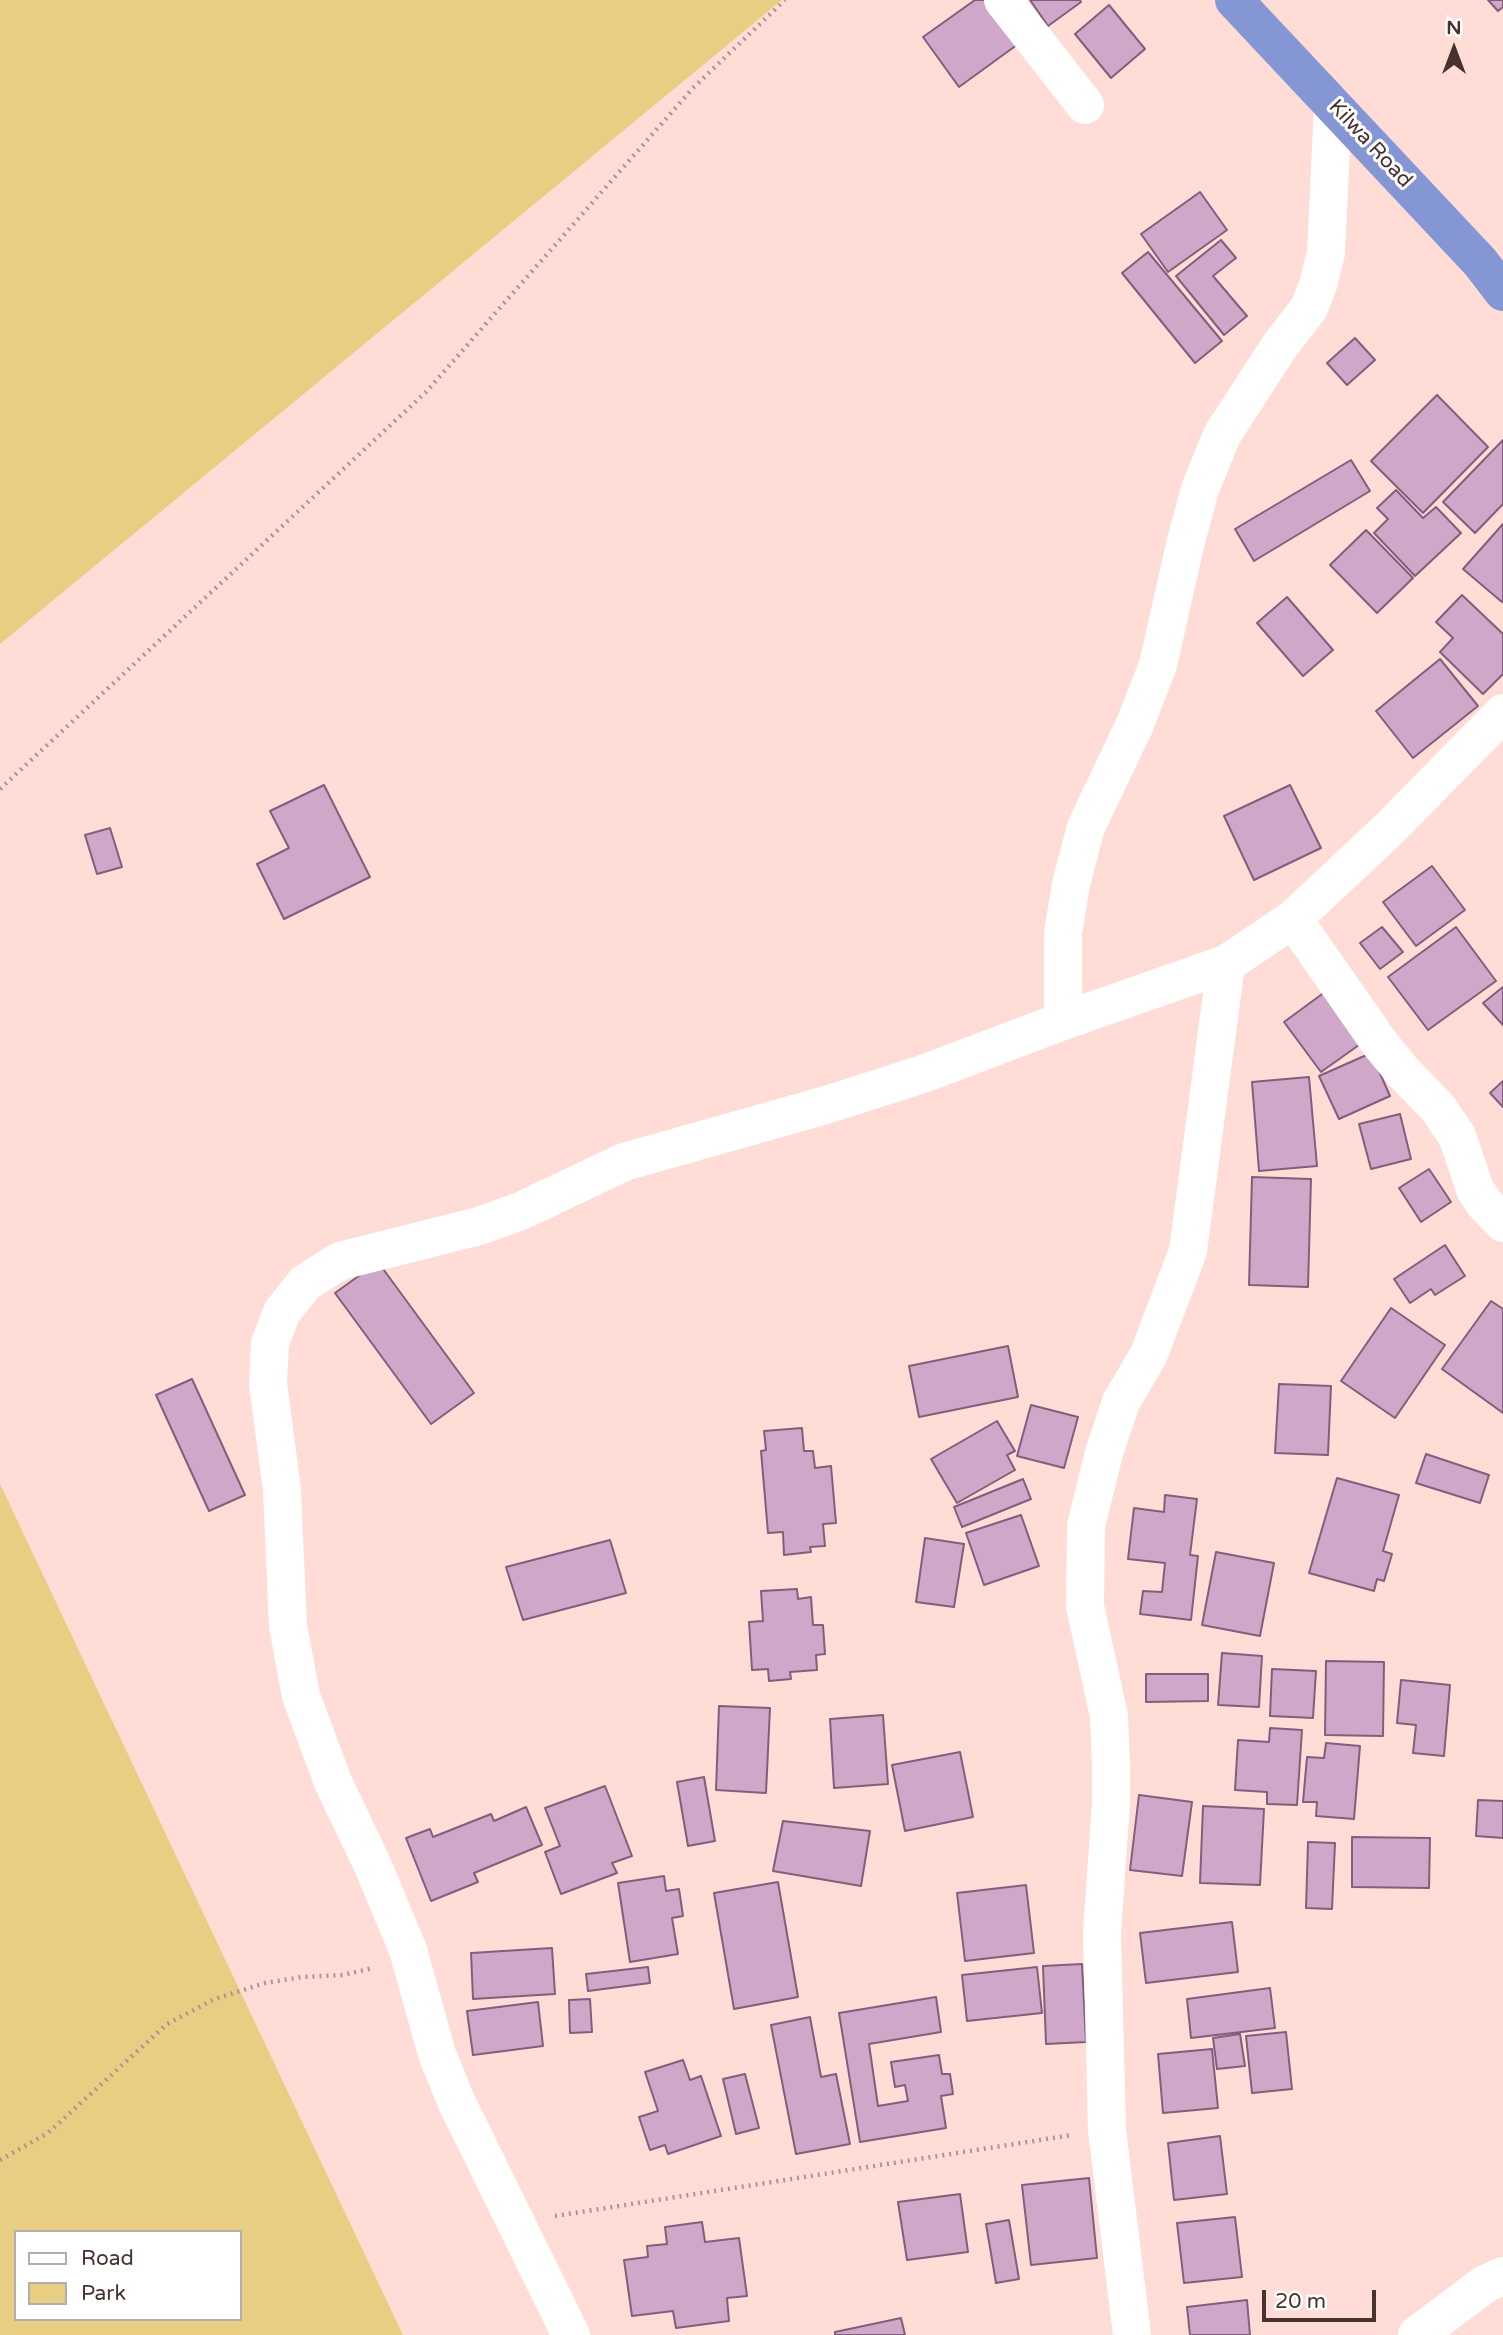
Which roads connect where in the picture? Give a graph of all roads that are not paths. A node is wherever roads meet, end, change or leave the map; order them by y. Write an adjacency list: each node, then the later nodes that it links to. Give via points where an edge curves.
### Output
1 (1003, 0): 3 (street)
2 (1234, 0): 4 (highway, Kilwa Road)
3 (1085, 104)
4 (1333, 104): 5 (highway, Kilwa Road); 9 (street, via 1325,253 1318,285 1309,308 1222,435 1200,489 1158,665 1086,827 1071,884 1063,933)
5 (1503, 292)
6 (1503, 712): 7 (street)
7 (1293, 919): 8 (street); 10 (street, via 1381,1045 1438,1108 1457,1136 1475,1189)
8 (1226, 964): 9 (street); 13 (street, via 1188,1251 1149,1354 1121,1402 1086,1526 1085,1606 1109,1717 1111,1765 1102,1932 1107,2130)
9 (1063, 1021): 12 (street, via 923,1074 624,1163 479,1226 341,1261 305,1283 282,1312 270,1343 268,1384 282,1490 288,1626 301,1696 333,1782 408,1950 437,2054 475,2142)
10 (1503, 1223)
11 (1503, 2276): 14 (street)
12 (571, 2335)
13 (1132, 2335)
14 (1416, 2335)

